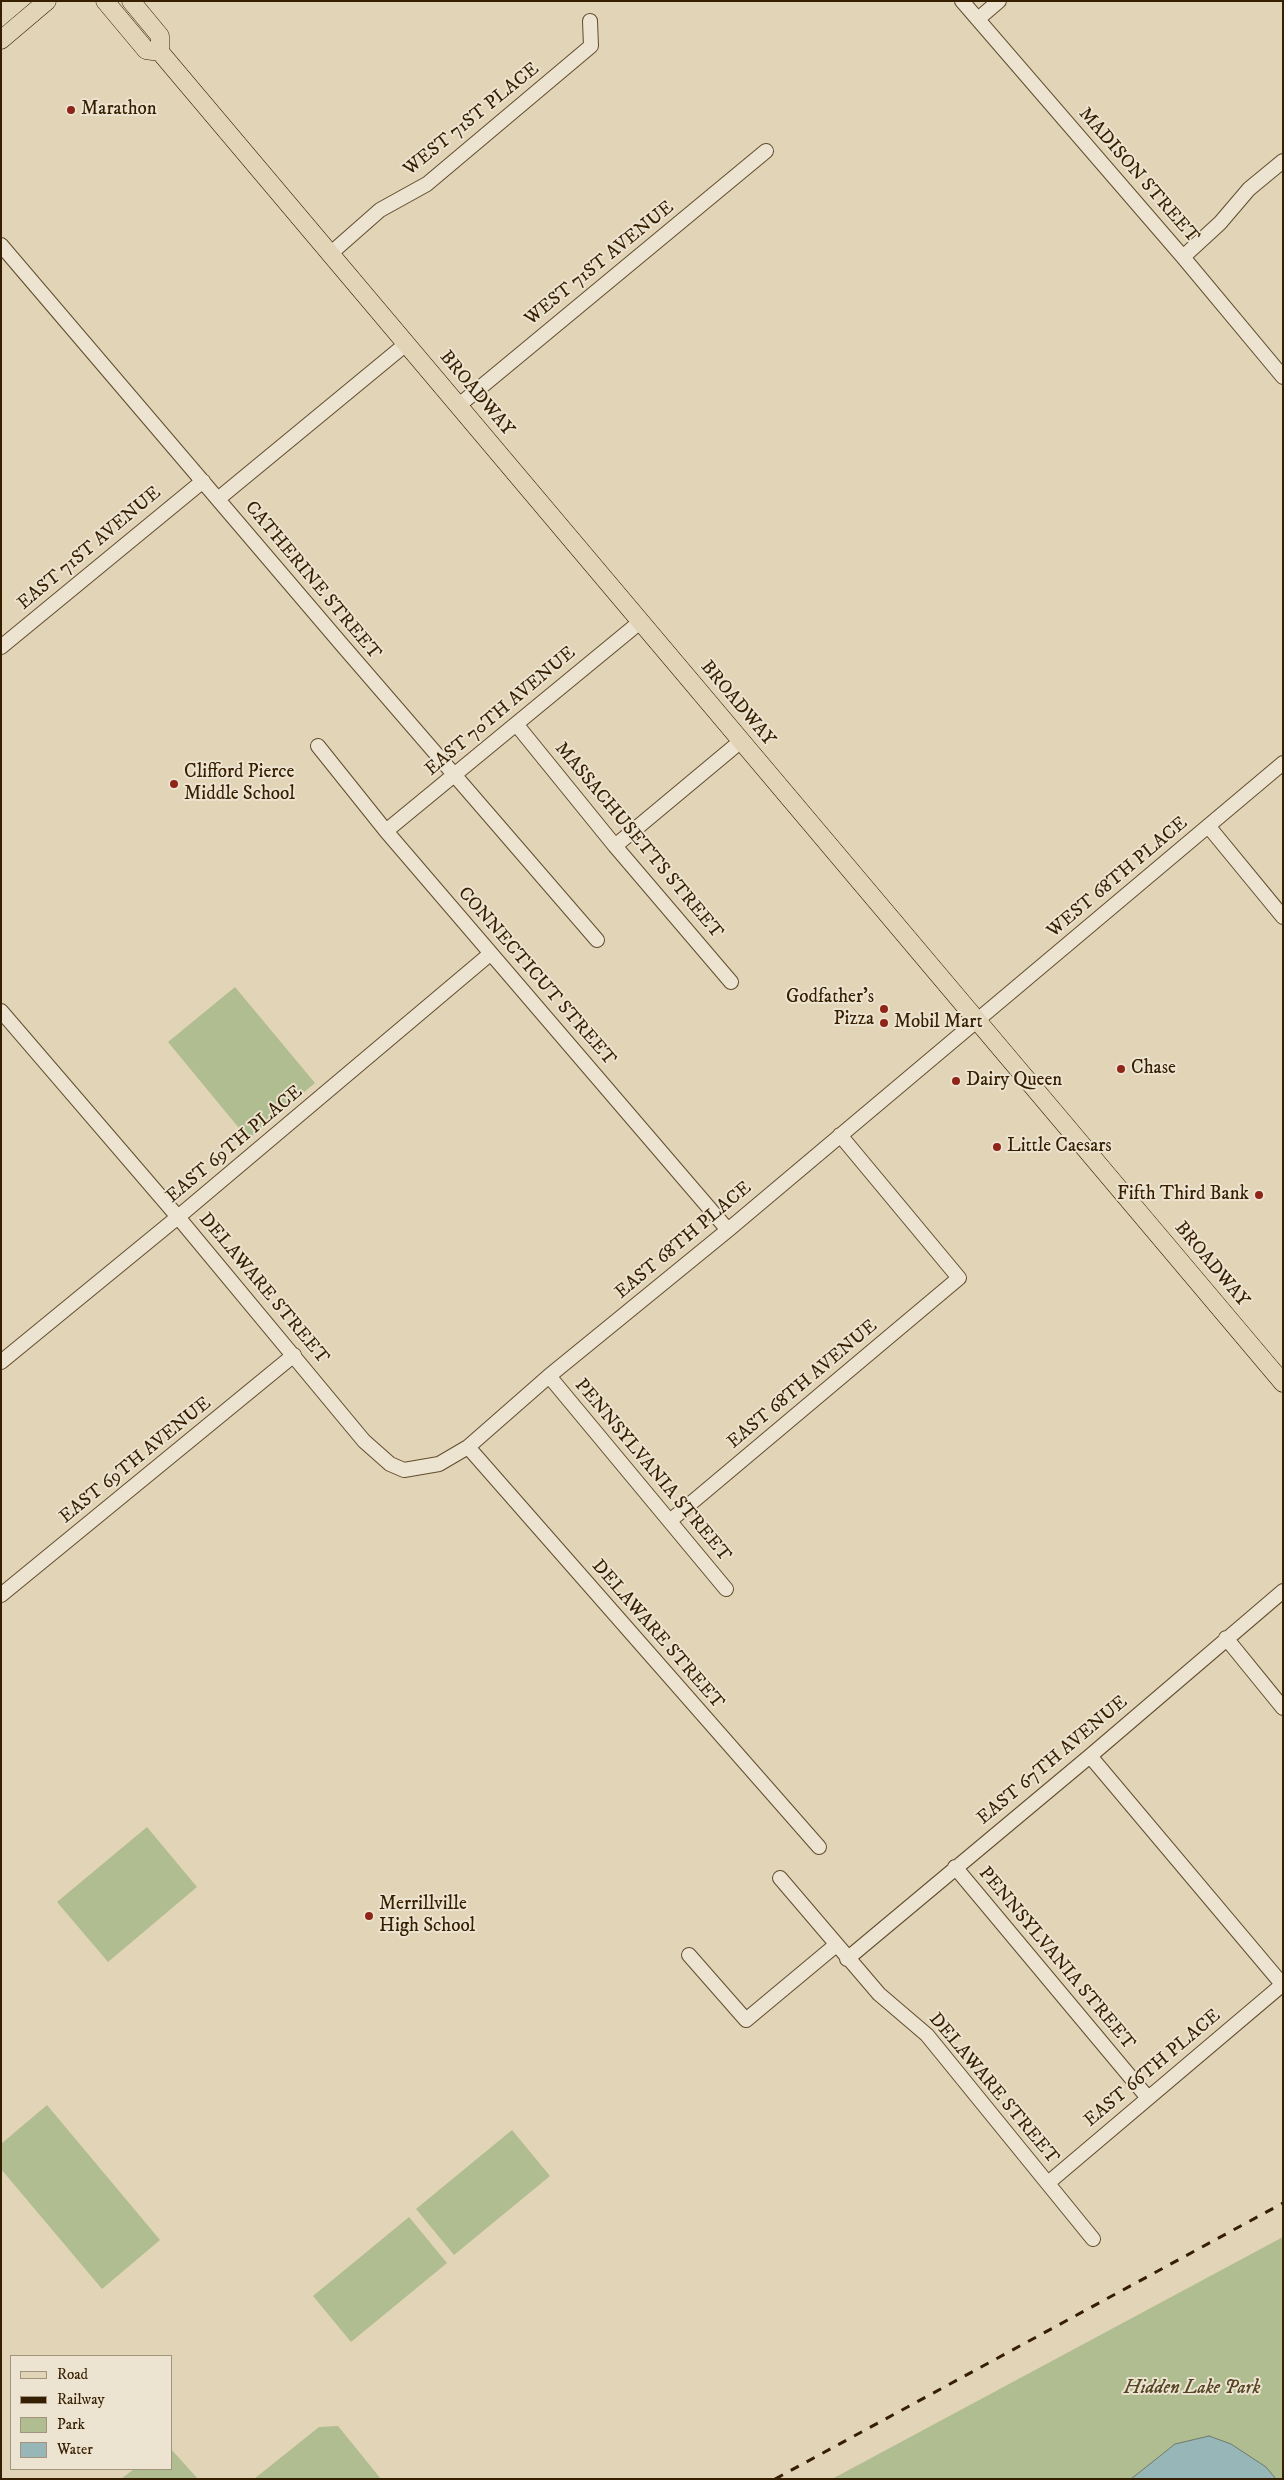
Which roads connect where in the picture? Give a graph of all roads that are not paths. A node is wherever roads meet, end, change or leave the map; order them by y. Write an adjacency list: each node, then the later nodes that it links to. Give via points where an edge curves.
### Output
1 (47, 1): 8 (main road)
2 (105, 1): 9 (main road, BROADWAY, via 146,50)
3 (131, 1): 9 (main road, BROADWAY, via 160,36)
4 (962, 1): 6 (street, MADISON STREET)
5 (999, 1): 6 (street)
6 (978, 19): 14 (street, MADISON STREET)
7 (590, 21): 13 (street, WEST 71ST PLACE, via 591,46 427,184 380,210)
8 (1, 40)
9 (160, 52): 13 (main road, BROADWAY)
10 (766, 151): 17 (street, WEST 71ST AVENUE)
11 (1283, 161): 14 (street, via 1249,189 1220,223)
12 (1, 244): 18 (street, CATHERINE STREET)
13 (330, 254): 15 (main road, BROADWAY)
14 (1183, 257): 16 (street, MADISON STREET)
15 (406, 344): 17 (main road, BROADWAY); 19 (street)
16 (1283, 377)
17 (458, 406): 20 (main road, BROADWAY)
18 (203, 481): 19 (street, CATHERINE STREET); 21 (street, EAST 71ST AVENUE)
19 (218, 499): 26 (street, CATHERINE STREET)
20 (640, 622): 22 (street, EAST 70TH AVENUE); 23 (main road, BROADWAY)
21 (1, 647)
22 (516, 724): 26 (street, EAST 70TH AVENUE); 29 (street, MASSACHUSETTS STREET)
23 (741, 741): 29 (street); 35 (main road, BROADWAY)
24 (318, 746): 28 (street, CONNECTICUT STREET)
25 (1283, 763): 27 (street, WEST 68TH PLACE)
26 (454, 775): 28 (street, EAST 70TH AVENUE); 31 (street, CATHERINE STREET)
27 (1209, 827): 30 (street); 35 (street, WEST 68TH PLACE)
28 (386, 831): 32 (street, CONNECTICUT STREET)
29 (615, 846): 33 (street, MASSACHUSETTS STREET)
30 (1283, 917)
31 (597, 940)
32 (490, 954): 37 (street, EAST 69TH PLACE); 38 (street, CONNECTICUT STREET)
33 (731, 982)
34 (1, 1011): 37 (street, DELAWARE STREET)
35 (976, 1020): 36 (street, EAST 68TH PLACE); 42 (main road, BROADWAY)
36 (840, 1135): 38 (street, EAST 68TH PLACE); 45 (street, EAST 68TH AVENUE, via 959,1278)
37 (178, 1217): 39 (street, DELAWARE STREET); 40 (street, EAST 69TH PLACE)
38 (728, 1230): 41 (street, EAST 68TH PLACE)
39 (294, 1355): 44 (street, DELAWARE STREET, via 364,1441 390,1464); 48 (street, EAST 69TH AVENUE)
40 (1, 1362)
41 (549, 1376): 43 (street, EAST 68TH PLACE); 45 (street, PENNSYLVANIA STREET)
42 (1283, 1383)
43 (468, 1447): 44 (street, EAST 68TH PLACE, via 439,1464); 52 (street, DELAWARE STREET)
44 (404, 1470)
45 (671, 1520): 46 (street, PENNSYLVANIA STREET)
46 (726, 1589)
47 (1283, 1591): 49 (street, EAST 67TH AVENUE)
48 (1, 1595)
49 (1226, 1638): 50 (street); 51 (street, EAST 67TH AVENUE)
50 (1283, 1708)
51 (1090, 1756): 53 (street, EAST 67TH AVENUE); 58 (street)
52 (819, 1847)
53 (955, 1866): 57 (street, EAST 67TH AVENUE); 59 (street, PENNSYLVANIA STREET)
54 (780, 1878): 55 (street, DELAWARE STREET)
55 (836, 1945): 56 (street, via 746,2020); 57 (street, DELAWARE STREET)
56 (690, 1955)
57 (847, 1958): 60 (street, DELAWARE STREET, via 879,1994 927,2035)
58 (1282, 1984): 59 (street, EAST 66TH PLACE)
59 (1148, 2098): 60 (street, EAST 66TH PLACE)
60 (1048, 2183): 61 (street, DELAWARE STREET)
61 (1093, 2239)

